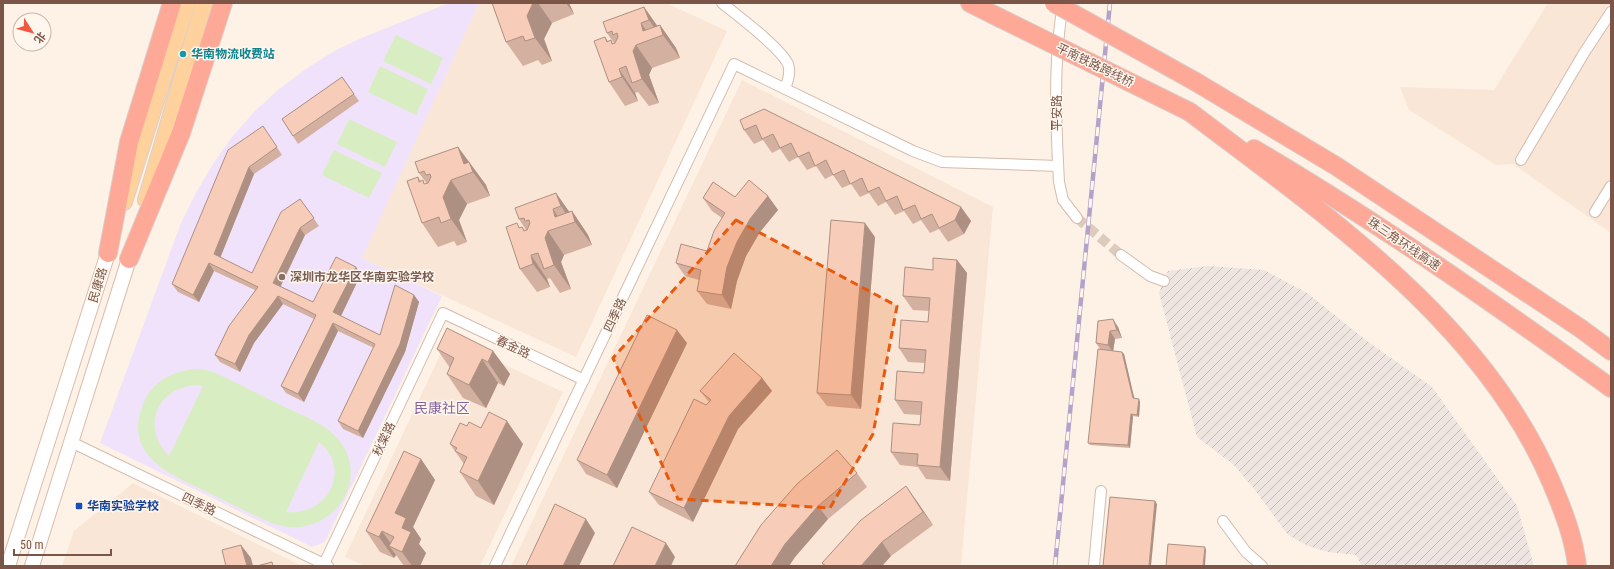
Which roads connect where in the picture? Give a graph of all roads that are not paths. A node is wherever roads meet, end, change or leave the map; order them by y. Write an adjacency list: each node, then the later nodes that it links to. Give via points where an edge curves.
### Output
1 (172, 3): 18 (highway, via 129,142)
2 (187, 3): 18 (main road, 民康路)
3 (204, 3): 20 (main road, 民康路)
4 (223, 3): 20 (highway, via 181,133)
5 (722, 3): 11 (street, via 756,30 788,64 790,73)
6 (970, 3): 12 (highway, 平南铁路跨线桥, bridge)
7 (1054, 3): 23 (highway, bridge, via 1196,82 1336,166)
8 (1063, 3): 14 (street, 平安路, via 1059,22 1057,67)
9 (1611, 12): 10 (street)
10 (1608, 23): 13 (street, via 1584,54)
11 (785, 88): 14 (street, via 913,151 942,162); 25 (street, 四季路, via 734,64)
12 (1190, 112): 27 (highway, 珠三角环线高速, via 1328,192 1526,326); 37 (highway, via 1365,247 1453,334 1494,383 1522,424 1542,461 1565,513)
13 (1521, 160)
14 (1058, 166): 17 (street, 平安路, via 1063,200)
15 (1611, 186): 16 (street)
16 (1595, 212)
17 (1077, 218)
18 (108, 253): 24 (main road, 民康路)
19 (1121, 255): 21 (street, via 1150,276)
20 (129, 259): 26 (main road, 民康路)
21 (1164, 281)
22 (443, 313): 25 (street, 春金路); 31 (street, 秋棠路)
23 (1611, 351)
24 (70, 375): 26 (main road); 32 (main road, 民康路)
25 (584, 380): 34 (street, 四季路)
26 (90, 382): 28 (main road, 民康路)
27 (1611, 388)
28 (71, 442): 31 (street, 四季路); 33 (main road, 民康路)
29 (1102, 491): 35 (street)
30 (1223, 521): 36 (street, via 1246,552)
31 (326, 565)
32 (8, 566)
33 (32, 566)
34 (495, 566)
35 (1094, 566)
36 (1262, 566)
37 (1577, 566)

